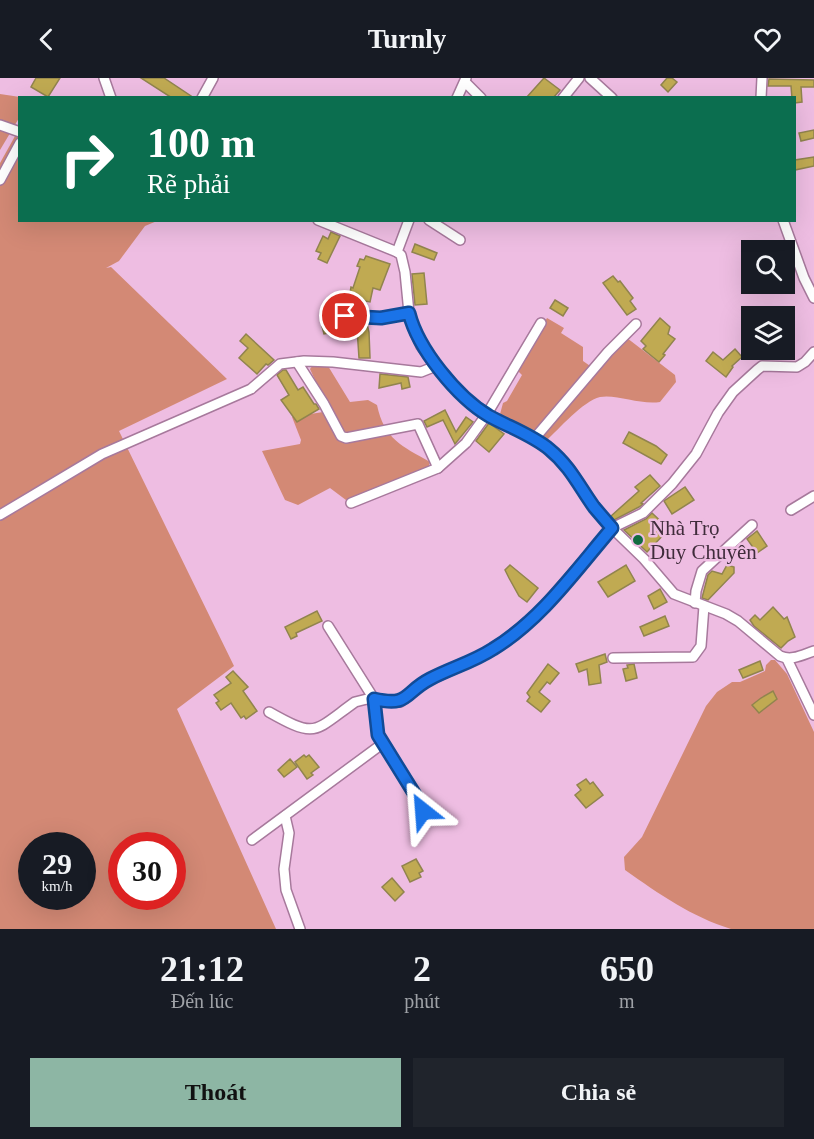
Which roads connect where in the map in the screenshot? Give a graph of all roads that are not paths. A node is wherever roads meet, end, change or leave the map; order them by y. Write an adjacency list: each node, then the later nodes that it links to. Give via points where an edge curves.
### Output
1 (104, 78): 7 (street)
2 (213, 78): 8 (street)
3 (579, 78): 11 (street)
4 (590, 78): 12 (street)
5 (762, 78): 13 (street)
6 (466, 80): 9 (street); 10 (street)
7 (110, 96)
8 (203, 96)
9 (458, 96)
10 (478, 96)
11 (565, 96)
12 (610, 96)
13 (762, 96)
14 (0, 125): 15 (street)
15 (18, 131)
16 (18, 147): 17 (street)
17 (0, 180)
18 (323, 222): 23 (street)
19 (408, 222): 23 (street)
20 (432, 222): 22 (street)
21 (784, 222): 24 (street)
22 (460, 240)
23 (397, 252): 25 (street, via 405,273)
24 (814, 298)
25 (409, 313): 26 (street, via 381,318); 31 (street, via 421,346)
26 (345, 316)
27 (541, 323): 32 (street)
28 (636, 324): 33 (street)
29 (814, 352): 40 (street, via 797,367 762,366 757,370 733,392 672,484 643,513)
30 (297, 362): 31 (street, via 421,372); 34 (street, via 340,436 418,424); 38 (street, via 280,364 251,389 102,453)
31 (436, 366): 32 (street)
32 (487, 414): 33 (street); 34 (street, via 466,443)
33 (534, 439): 40 (street, via 570,469)
34 (438, 468): 36 (street)
35 (814, 496): 37 (street)
36 (351, 503)
37 (791, 510)
38 (0, 515)
39 (752, 525): 41 (street, via 702,571 696,591)
40 (612, 528): 41 (street, via 674,594); 46 (street, via 537,614 495,648 423,683 400,702)
41 (700, 604): 44 (street, via 701,646 693,657); 45 (street, via 738,621 774,653)
42 (328, 626): 46 (street)
43 (814, 651): 45 (street)
44 (613, 658)
45 (787, 659): 48 (street)
46 (374, 699): 47 (street, via 355,702 318,729 310,730); 49 (street)
47 (269, 712)
48 (814, 715)
49 (382, 744): 50 (street); 51 (street, via 422,806)
50 (285, 816): 52 (street); 53 (street, via 289,833 284,869 286,890)
51 (417, 834)
52 (252, 840)
53 (300, 929)

